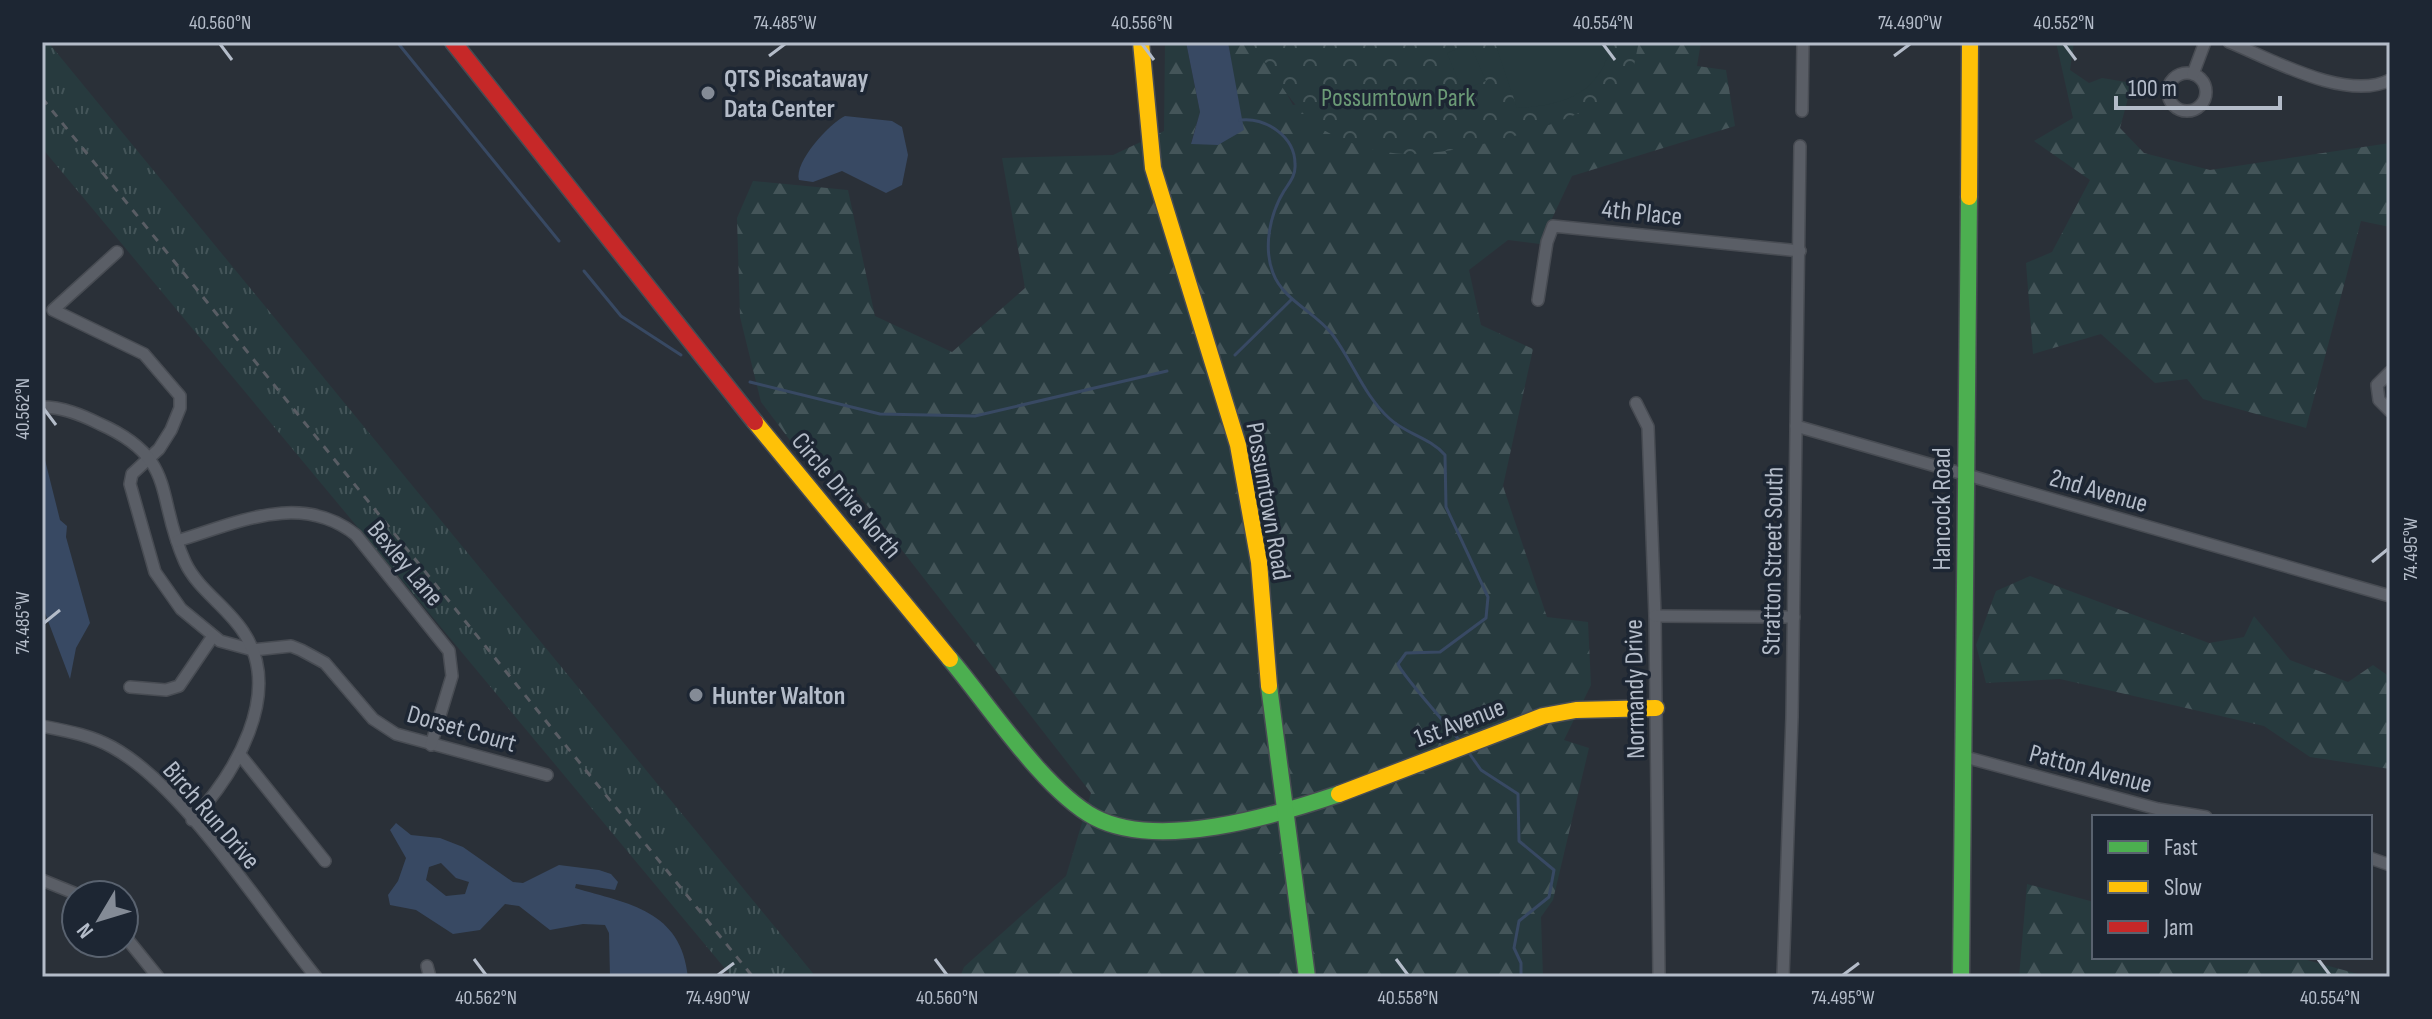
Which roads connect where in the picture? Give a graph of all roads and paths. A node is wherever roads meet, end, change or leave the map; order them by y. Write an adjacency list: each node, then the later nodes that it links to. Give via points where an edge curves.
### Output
1 (453, 42): 34 (street, Circle Drive North, via 776,448 1051,781 1097,819 1135,829 1177,830)
2 (1141, 42): 34 (street, Possumtown Road, via 1153,168 1238,445 1259,562)
3 (1803, 42): 9 (street)
4 (1970, 42): 20 (street, Hancock Road)
5 (2205, 42): 7 (street)
6 (2229, 42): 8 (street, via 2336,83 2368,87)
7 (2193, 74)
8 (2390, 80)
9 (1802, 111)
10 (1800, 146): 11 (street, Stratton Street South)
11 (1800, 251): 13 (street, 4th Place, via 1553,226); 18 (street, Stratton Street South)
12 (117, 252): 19 (street, via 53,310 144,354 175,388 180,408 165,440)
13 (1538, 300)
14 (2390, 372): 17 (street, via 2377,385 2379,400)
15 (1636, 403): 23 (street, Normandy Drive, via 1648,427)
16 (42, 407): 19 (street, via 74,412 103,425)
17 (2390, 411)
18 (1796, 426): 20 (street, 2nd Avenue); 24 (street, Stratton Street South)
19 (150, 456): 21 (street); 25 (street, via 132,474 130,484 155,572 181,609)
20 (1965, 474): 22 (street, 2nd Avenue); 32 (street, Hancock Road)
21 (177, 541): 26 (street, via 196,579); 30 (street, Bexley Lane, via 284,511 344,525 449,651 452,676)
22 (2390, 596)
23 (1655, 616): 24 (street); 28 (street, Normandy Drive)
24 (1794, 617): 43 (street, Stratton Street South)
25 (213, 636): 26 (street); 27 (street, via 179,686)
26 (253, 650): 30 (street, Dorset Court, via 291,646 313,655 385,728); 31 (street, via 257,695)
27 (130, 687)
28 (1656, 708): 34 (street, 1st Avenue, via 1543,716); 42 (street, Normandy Drive)
29 (42, 726): 36 (street, Birch Run Drive, via 113,748 160,784)
30 (431, 745): 33 (street, Dorset Court)
31 (241, 756): 36 (street); 37 (street)
32 (1965, 757): 35 (street, Patton Avenue); 44 (street, Hancock Road)
33 (547, 775)
34 (1285, 812): 41 (street, Possumtown Road)
35 (2194, 815)
36 (192, 820): 40 (street, Birch Run Drive)
37 (325, 861)
38 (140, 955): 39 (street)
39 (158, 977)
40 (316, 977)
41 (1307, 977)
42 (1659, 977)
43 (1783, 977)
44 (1961, 977)

